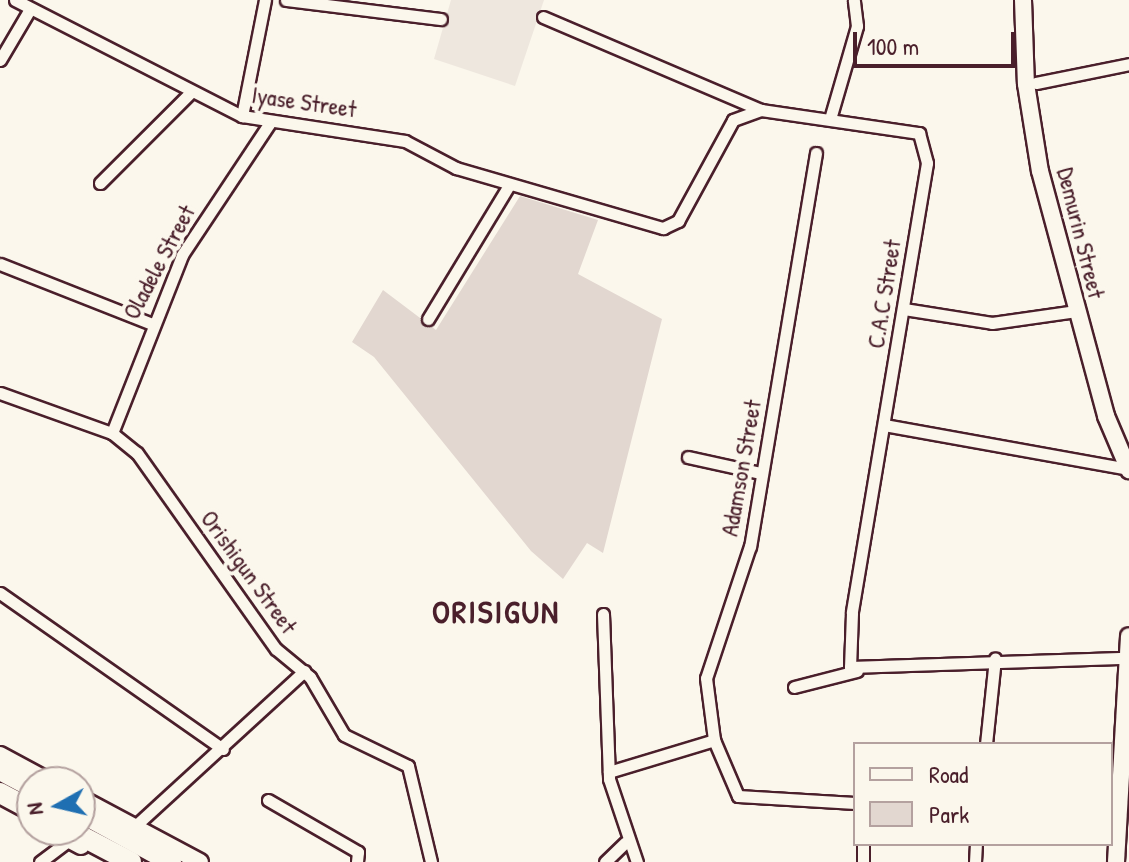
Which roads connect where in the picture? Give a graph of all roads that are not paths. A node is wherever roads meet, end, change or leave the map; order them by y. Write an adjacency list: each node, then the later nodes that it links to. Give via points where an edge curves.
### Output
1 (15, 0): 7 (street, Iyase Street)
2 (265, 0): 15 (street)
3 (286, 0): 9 (street)
4 (854, 0): 16 (street, via 857,26)
5 (1023, 0): 23 (street, Demurin Street, via 1030,118)
6 (1034, 0): 12 (street, Demurin Street)
7 (30, 9): 10 (street); 13 (street, Iyase Street)
8 (543, 17): 14 (street, C.A.C Street)
9 (441, 19)
10 (0, 60)
11 (1129, 64): 12 (street)
12 (1036, 83): 29 (street, Demurin Street, via 1050,169)
13 (191, 92): 15 (street, Iyase Street); 19 (street)
14 (761, 110): 16 (street, C.A.C Street); 20 (street, via 724,126 672,226)
15 (242, 116): 17 (street, Iyase Street)
16 (830, 119): 22 (street, C.A.C Street, via 913,130 924,139 927,163)
17 (269, 124): 20 (street, Iyase Street, via 326,125 405,141); 25 (street, Oladele Street, via 182,255)
18 (816, 153): 32 (street, Adamson Street)
19 (100, 183)
20 (509, 185): 24 (street)
21 (0, 264): 25 (street)
22 (904, 309): 23 (street, via 992,323); 27 (street, C.A.C Street)
23 (1076, 311): 31 (street, Demurin Street)
24 (428, 319)
25 (150, 323): 28 (street, Oladele Street)
26 (0, 393): 28 (street, Orishigun Street)
27 (884, 425): 31 (street); 39 (street, C.A.C Street, via 849,631 848,660)
28 (112, 433): 38 (street, Orishigun Street, via 137,453 276,649)
29 (1128, 439)
30 (688, 457): 32 (street)
31 (1129, 470)
32 (760, 473): 41 (street, Adamson Street, via 744,571 709,656)
33 (0, 593): 43 (street)
34 (603, 614): 47 (street)
35 (1129, 636): 37 (street)
36 (995, 658): 37 (street); 39 (street); 42 (street)
37 (1127, 658): 53 (street)
38 (304, 671): 43 (street); 65 (street, Orishigun Street, via 350,741 408,766)
39 (857, 671): 40 (street)
40 (794, 687)
41 (714, 740): 47 (street); 49 (street, Adamson Street, via 729,782 750,801)
42 (986, 742)
43 (223, 749): 52 (street)
44 (1129, 749): 53 (street)
45 (0, 755): 46 (street)
46 (20, 766)
47 (609, 772): 54 (street)
48 (268, 800): 64 (street, via 358,852)
49 (853, 803)
50 (96, 807): 52 (street)
51 (96, 821): 62 (highway)
52 (134, 827): 63 (street)
53 (1118, 832): 58 (street)
54 (625, 843): 66 (street); 67 (street)
55 (58, 846): 59 (street)
56 (87, 846): 60 (street)
57 (95, 846): 61 (highway)
58 (1123, 856)
59 (40, 862)
60 (111, 862)
61 (131, 862)
62 (171, 862)
63 (200, 862)
64 (357, 862)
65 (431, 862)
66 (605, 862)
67 (637, 862)

